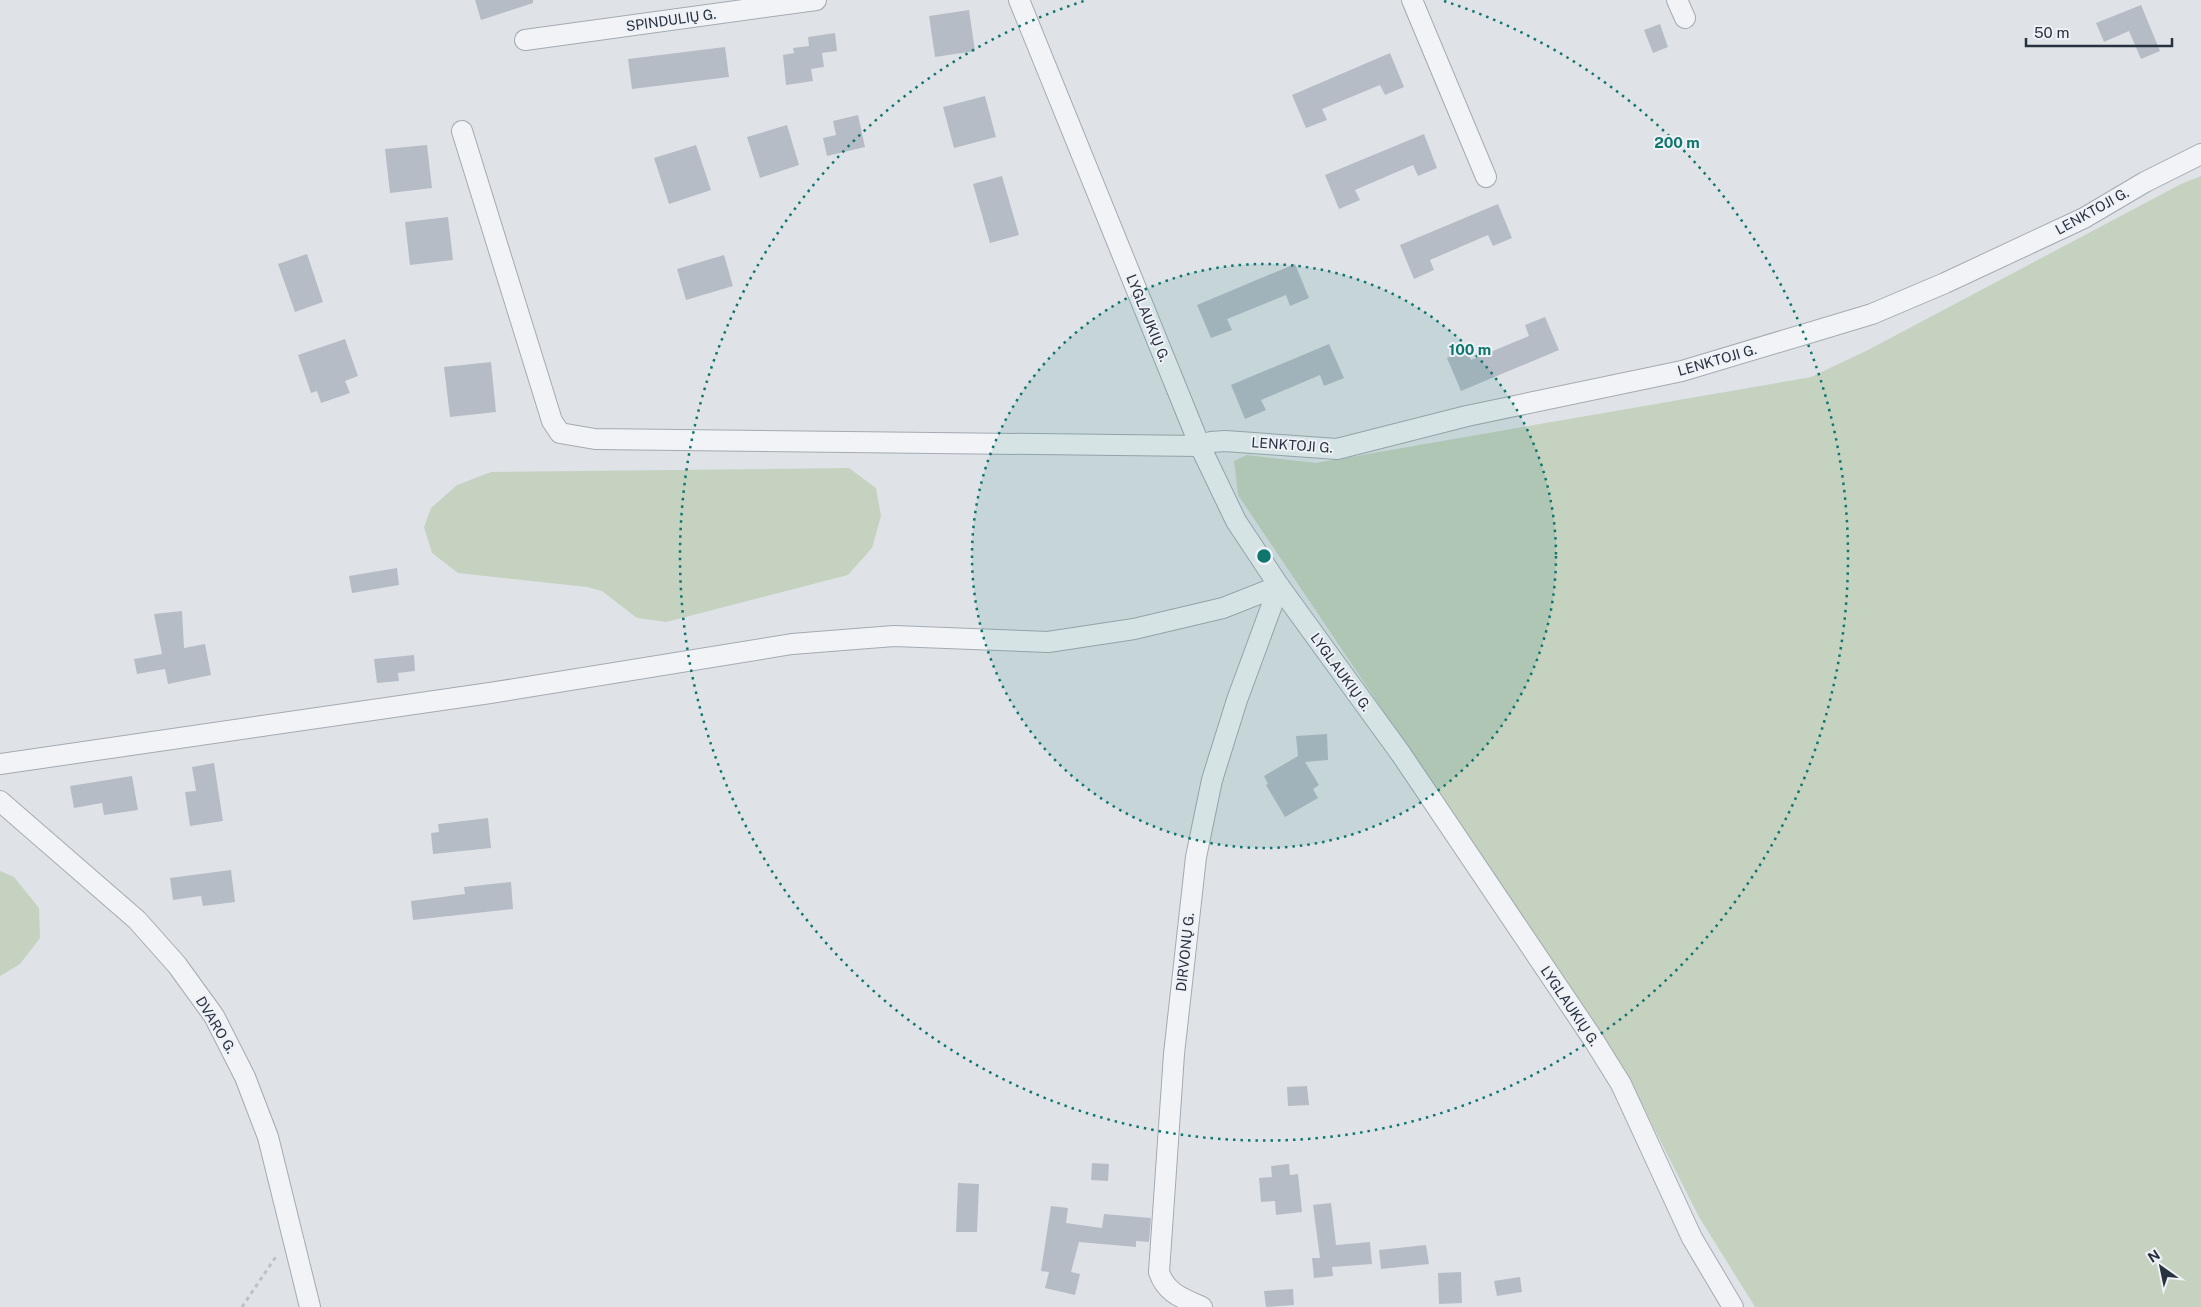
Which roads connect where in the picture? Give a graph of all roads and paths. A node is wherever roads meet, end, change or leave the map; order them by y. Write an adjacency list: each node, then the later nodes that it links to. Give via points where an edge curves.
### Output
1 (816, 0): 4 (street, SPINDULIŲ G.)
2 (1018, 0): 8 (street, LYGLAUKIŲ G.)
3 (1412, 0): 7 (street)
4 (525, 40)
5 (462, 130): 8 (street, LENKTOJI G., via 552,421 560,433 595,439)
6 (2201, 154): 8 (street, LENKTOJI G., via 2144,182 2084,218 1872,314 1682,372 1467,416 1337,449 1225,441)
7 (1486, 177)
8 (1200, 446): 9 (street, LYGLAUKIŲ G., via 1236,521)
9 (1279, 586): 10 (street, via 1224,608 1134,629 1048,642 894,636 792,644 480,695); 15 (street, DIRVONŲ G., via 1212,780 1196,857 1174,1054 1159,1272 1163,1283 1173,1294); 16 (street, LYGLAUKIŲ G., via 1401,754 1593,1039 1621,1084 1692,1238)
10 (0, 764)
11 (0, 801): 12 (street, DVARO G., via 137,920 176,964 214,1016 245,1077 268,1137)
12 (292, 1234): 13 (path); 14 (street, DVARO G.)
13 (242, 1307)
14 (310, 1307)
15 (1202, 1307)
16 (1733, 1307)

